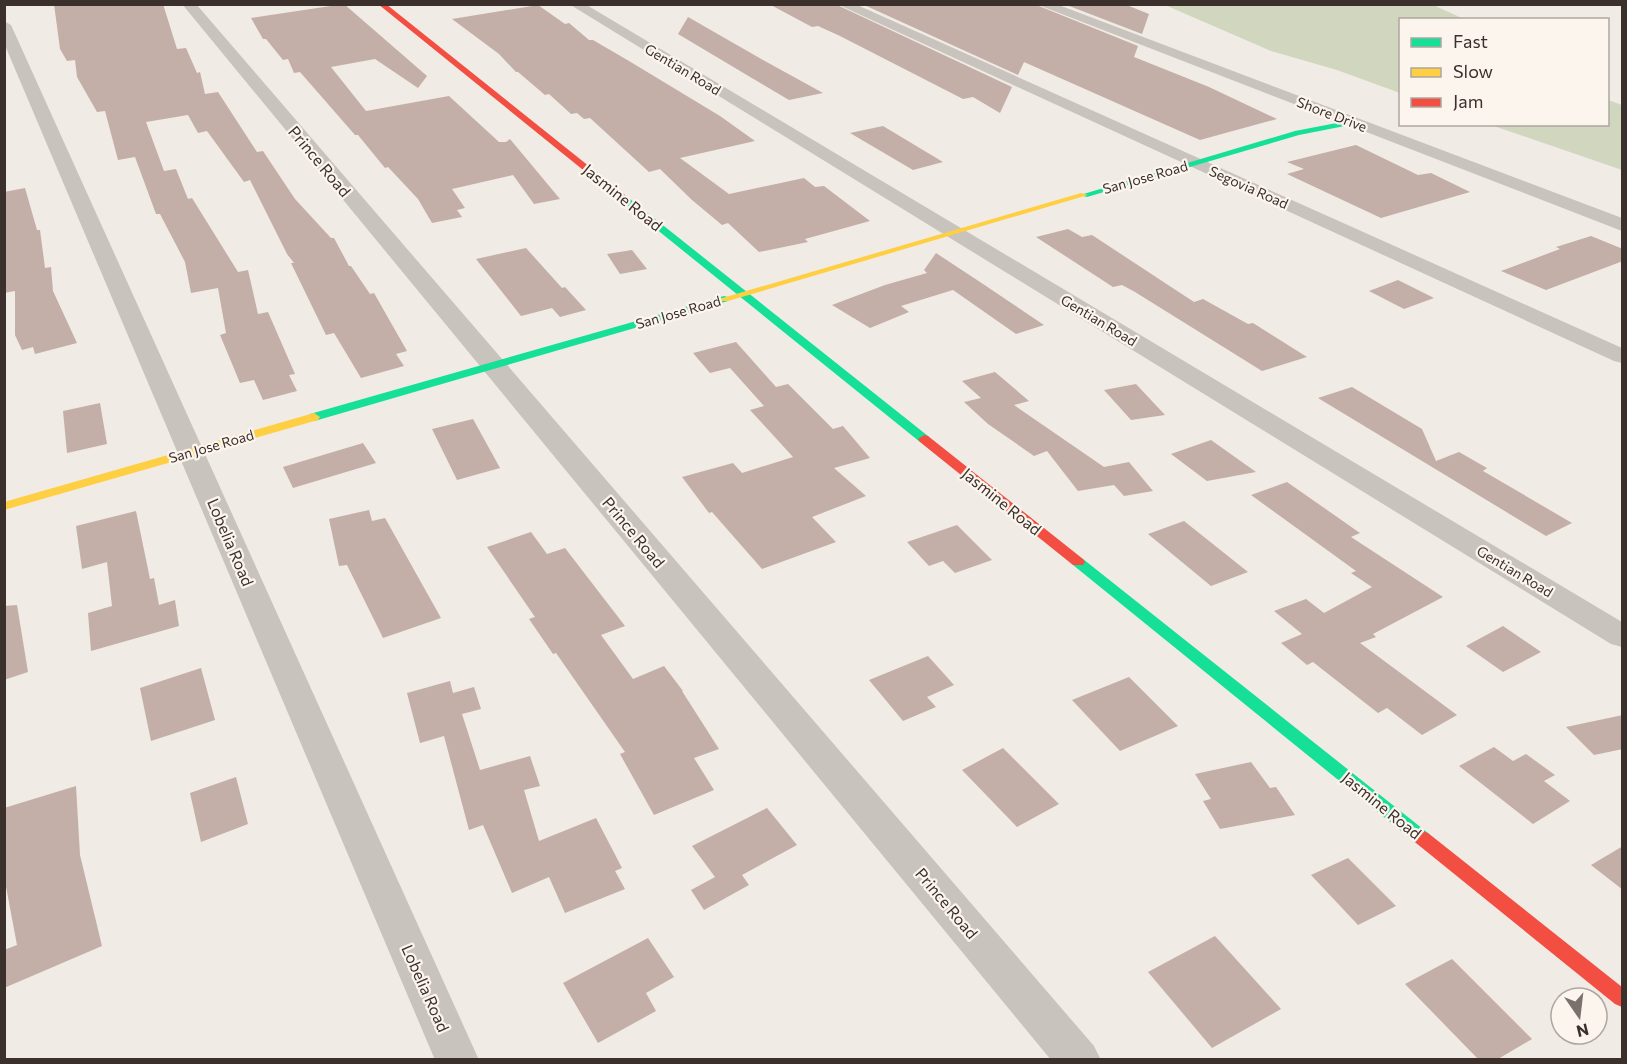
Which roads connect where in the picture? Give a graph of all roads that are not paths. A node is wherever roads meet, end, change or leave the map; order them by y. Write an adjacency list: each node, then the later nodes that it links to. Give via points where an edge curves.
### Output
1 (188, 4): 13 (street, Prince Road)
2 (381, 4): 11 (street, Jasmine Road)
3 (575, 4): 10 (street, Gentian Road)
4 (843, 4): 8 (street, Segovia Road)
5 (1042, 4): 7 (street, Shore Drive)
6 (4, 25): 14 (street, Lobelia Road)
7 (1352, 122): 8 (street, San Jose Road, via 1298,133); 9 (street, Shore Drive)
8 (1195, 163): 10 (street, San Jose Road); 12 (street, Segovia Road)
9 (1623, 225)
10 (955, 232): 11 (street, San Jose Road); 16 (street, Gentian Road)
11 (743, 293): 13 (street, San Jose Road); 17 (street, Jasmine Road)
12 (1623, 356)
13 (493, 365): 14 (street, San Jose Road); 19 (street, Prince Road)
14 (192, 452): 15 (street, San Jose Road); 18 (street, Lobelia Road)
15 (4, 506)
16 (1623, 636)
17 (1623, 998)
18 (458, 1059)
19 (1079, 1059)

